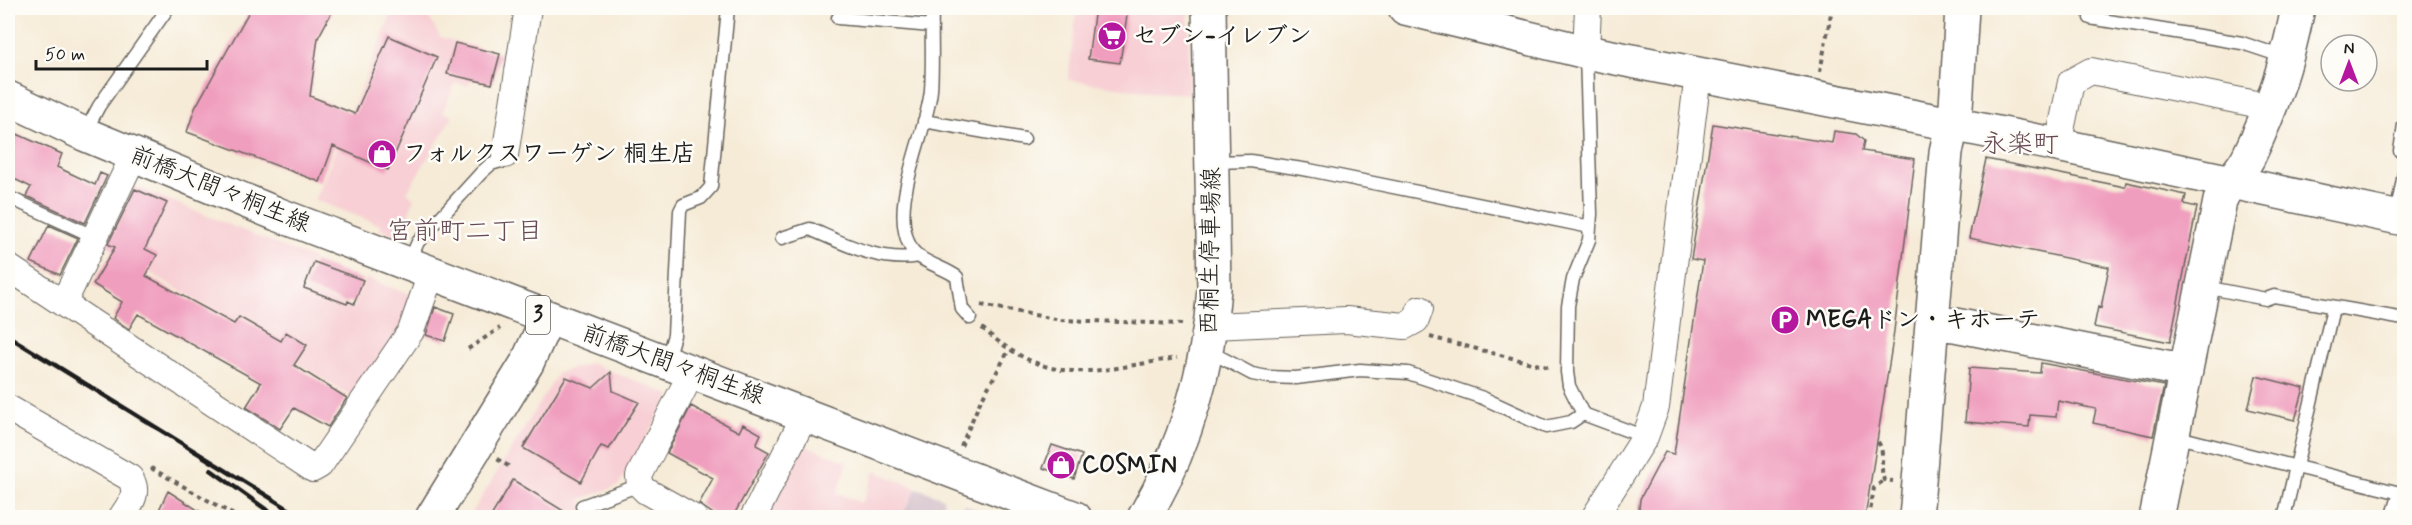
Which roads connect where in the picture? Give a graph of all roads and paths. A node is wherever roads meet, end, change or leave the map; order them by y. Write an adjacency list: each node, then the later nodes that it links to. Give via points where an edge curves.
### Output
1 (168, 8): 23 (lane, via 99,106)
2 (528, 8): 28 (street)
3 (728, 8): 53 (lane, via 711,187 680,211 674,335)
4 (932, 8): 13 (lane)
5 (1209, 8): 29 (street, 西桐生停車場線)
6 (1405, 8): 14 (street)
7 (1588, 8): 14 (street)
8 (1832, 8): 18 (path)
9 (1962, 8): 21 (street)
10 (2298, 8): 15 (street)
11 (838, 18): 13 (lane)
12 (2090, 18): 15 (lane, via 2242,43 2272,53)
13 (932, 26): 20 (lane, via 931,92)
14 (1586, 52): 16 (street); 34 (lane)
15 (2287, 63): 19 (street)
16 (1698, 75): 18 (street); 60 (street, via 1665,350 1656,407)
17 (8, 98): 23 (street, 前橋大間々桐生線 / 3)
18 (1815, 98): 21 (street)
19 (2270, 111): 25 (street, via 2251,103 2091,72 2071,82); 31 (street, via 2246,161)
20 (924, 121): 24 (lane); 37 (lane, via 905,201 907,236)
21 (1952, 125): 25 (street); 48 (street, via 1946,152)
22 (2404, 125): 26 (lane, via 2400,151)
23 (84, 134): 27 (street, 前橋大間々桐生線 / 3)
24 (1024, 139)
25 (2058, 145): 31 (street)
26 (2404, 152)
27 (134, 155): 35 (street); 39 (street, 前橋大間々桐生線 / 3)
28 (505, 155): 39 (lane, via 504,160 481,173 418,242)
29 (1213, 162): 34 (lane, via 1250,161 1309,170); 50 (street, 西桐生停車場線, via 1214,289)
30 (2404, 174): 33 (lane)
31 (2230, 181): 33 (street); 40 (street, via 2220,201)
32 (8, 197): 35 (lane)
33 (2400, 218)
34 (1590, 227): 55 (lane, via 1568,306)
35 (95, 237): 42 (street)
36 (782, 238): 37 (lane, via 810,229 868,253)
37 (919, 256): 41 (lane, via 957,277)
38 (8, 267): 42 (street)
39 (419, 270): 42 (street, via 411,331 320,465 313,469); 46 (street, 前橋大間々桐生線 / 3)
40 (2204, 287): 43 (lane); 54 (street)
41 (960, 301): 45 (lane); 50 (path)
42 (64, 302)
43 (2333, 308): 47 (lane); 64 (lane)
44 (1413, 317): 50 (street, via 1346,320); 55 (path, via 1422,335)
45 (970, 318): 52 (path)
46 (547, 319): 53 (street, 前橋大間々桐生線 / 3); 74 (street, via 527,363)
47 (2404, 319)
48 (1933, 323): 54 (street); 81 (street)
49 (501, 327): 51 (path)
50 (1198, 341): 52 (path, via 1101,373 1049,368); 57 (lane, via 1252,374 1296,378 1360,370 1408,373 1483,398 1546,427 1571,422); 78 (street, 西桐生停車場線, via 1188,419)
51 (468, 349)
52 (1009, 350): 62 (path)
53 (679, 367): 58 (street, 前橋大間々桐生線 / 3); 68 (street, via 684,393 641,470)
54 (2186, 371): 59 (street)
55 (1567, 372): 57 (lane, via 1569,386)
56 (8, 408): 72 (street, via 130,478 135,495)
57 (1583, 414): 60 (lane)
58 (805, 415): 76 (street); 77 (street, 前橋大間々桐生線 / 3)
59 (2173, 435): 64 (lane); 82 (street)
60 (1645, 437): 79 (street)
61 (1878, 442): 66 (path)
62 (958, 452)
63 (497, 459): 65 (path)
64 (2296, 465): 69 (lane); 83 (lane)
65 (510, 467)
66 (1884, 480): 67 (path); 80 (path, via 1872,488)
67 (1897, 481)
68 (640, 485): 70 (lane); 75 (street)
69 (2402, 494): 84 (lane)
70 (582, 506)
71 (224, 508): 73 (path)
72 (122, 518)
73 (223, 518)
74 (432, 518)
75 (694, 518)
76 (753, 518)
77 (1075, 518)
78 (1144, 518)
79 (1594, 518)
80 (1869, 518)
81 (1916, 518)
82 (2156, 518)
83 (2284, 518)
84 (2392, 518)

